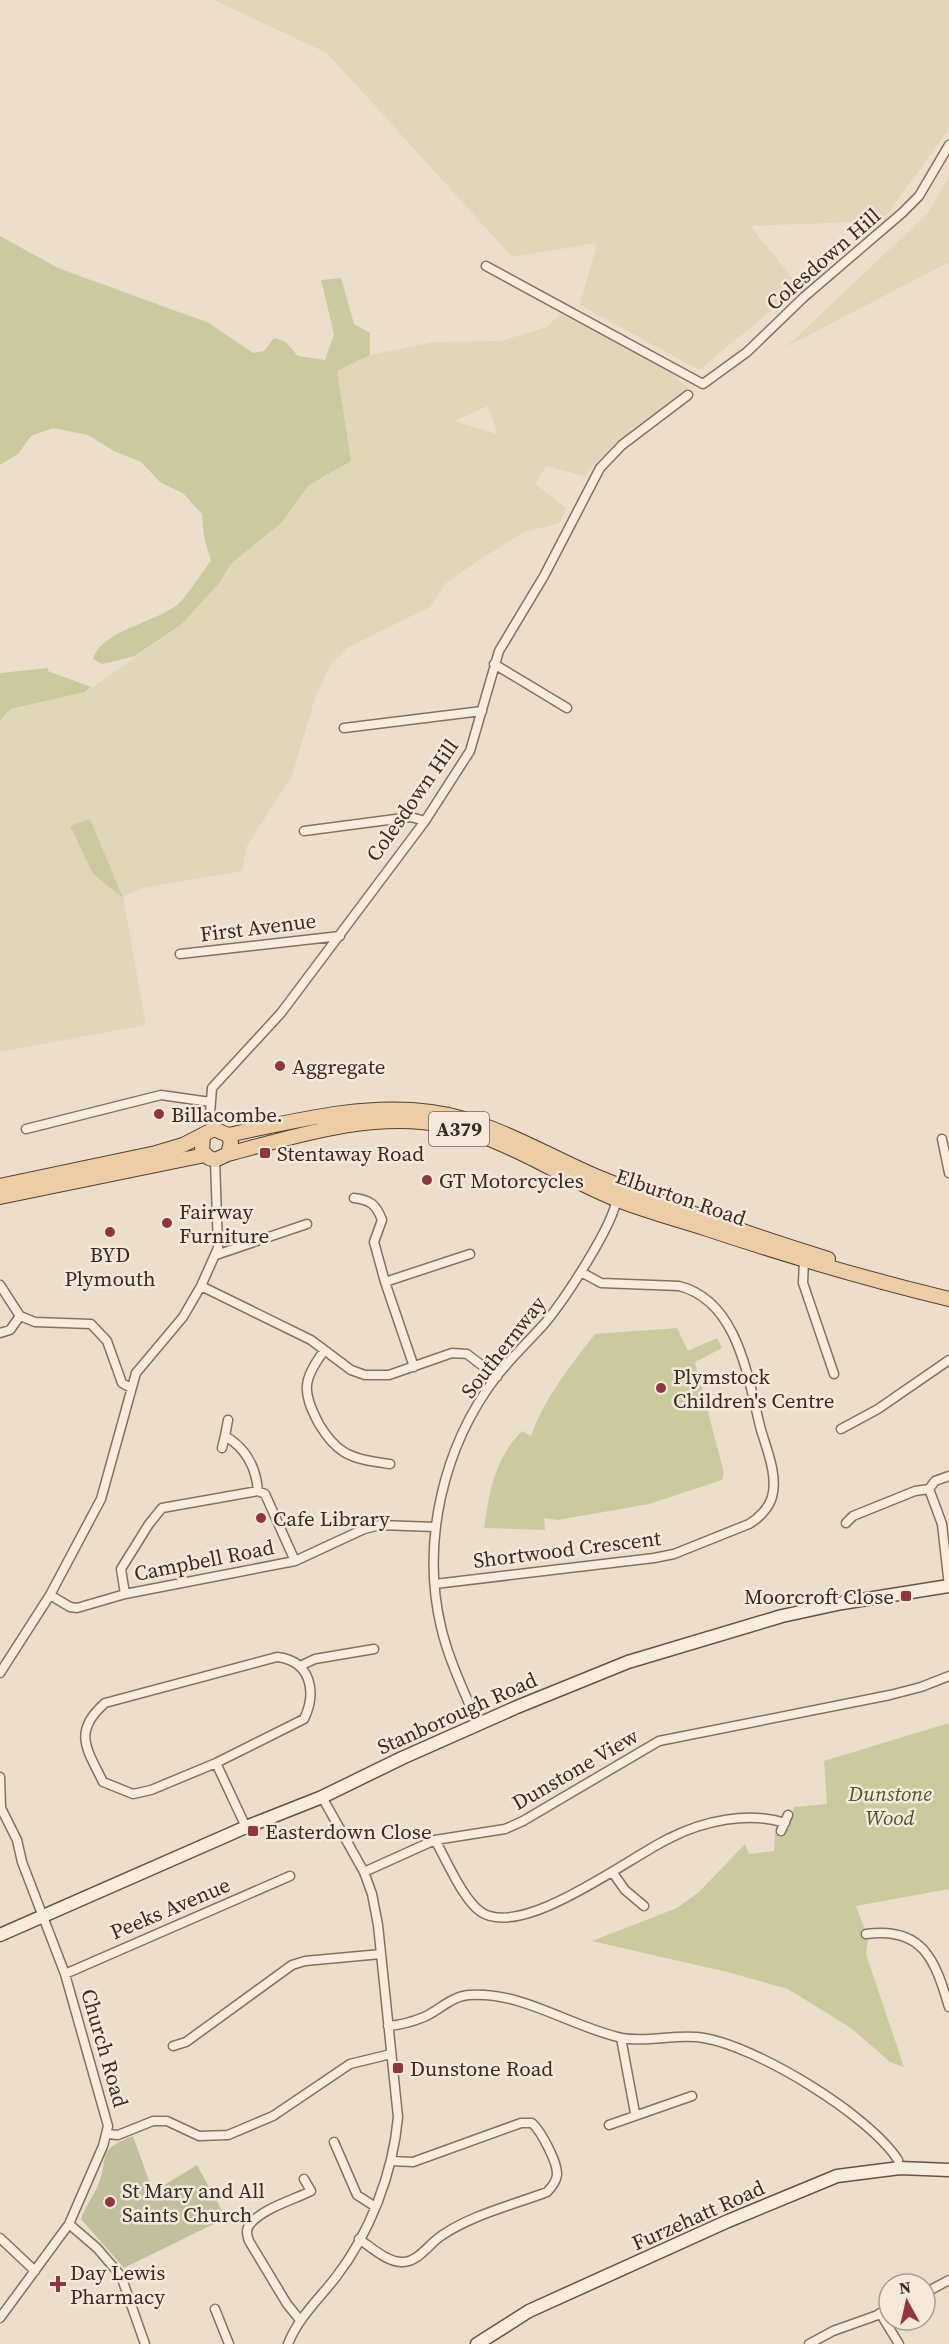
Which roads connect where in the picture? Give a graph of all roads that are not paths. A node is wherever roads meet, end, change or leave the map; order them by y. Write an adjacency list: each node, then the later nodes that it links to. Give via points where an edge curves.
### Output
1 (949, 145): 2 (street, Colesdown Hill, via 919,196 902,213 747,352 703,384)
2 (486, 266)
3 (688, 395): 4 (street, Colesdown Hill, via 622,445 600,468)
4 (494, 664): 5 (street); 6 (street, Colesdown Hill)
5 (567, 708)
6 (482, 711): 7 (street); 8 (street, Colesdown Hill, via 470,751)
7 (344, 728)
8 (424, 821): 9 (street, via 411,817); 10 (street, Colesdown Hill)
9 (304, 831)
10 (340, 936): 11 (street, First Avenue); 12 (street, Colesdown Hill, via 281,1013 212,1088)
11 (180, 954)
12 (210, 1102): 13 (street, via 161,1095); 14 (street)
13 (26, 1129)
14 (209, 1133): 15 (main road); 17 (main road, via 201,1144); 20 (main road, via 156,1153)
15 (228, 1135): 17 (main road, via 231,1142); 19 (main road, Elburton Road / A379, via 378,1109 432,1112 484,1126)
16 (942, 1139): 18 (street)
17 (216, 1156): 21 (main road, A379); 23 (main road, Elburton Road / A379, via 353,1125 442,1125 502,1145); 26 (street)
18 (949, 1173)
19 (601, 1178): 23 (street, via 616,1190); 32 (main road, Elburton Road / A379, via 816,1255)
20 (0, 1186)
21 (0, 1197)
22 (354, 1198): 29 (street, via 369,1200 378,1208 382,1220 374,1242)
23 (618, 1200): 27 (main road, Elburton Road / A379); 28 (street, Southernway)
24 (307, 1224): 26 (street)
25 (470, 1254): 29 (street)
26 (216, 1255): 31 (street)
27 (804, 1261): 33 (main road, Elburton Road / A379); 39 (street, via 803,1283)
28 (581, 1272): 40 (street, Southernway, via 559,1306); 55 (street, Shortwood Crescent, via 601,1283 679,1286 710,1303 741,1351 773,1475 772,1499 749,1524 674,1554)
29 (385, 1282): 38 (street)
30 (0, 1285): 34 (street)
31 (201, 1286): 36 (street, via 311,1340); 41 (street, via 183,1317 143,1362)
32 (949, 1290)
33 (949, 1299)
34 (20, 1316): 35 (street, via 10,1330); 41 (street, via 34,1322 91,1324 107,1341 122,1383)
35 (0, 1333)
36 (324, 1351): 38 (street, via 365,1375 389,1375); 48 (street, via 306,1387 306,1398 318,1422 344,1452)
37 (949, 1360): 44 (street)
38 (414, 1367): 40 (street, via 452,1353 467,1354)
39 (834, 1374)
40 (497, 1377): 53 (street, Southernway, via 453,1456)
41 (131, 1388): 58 (street, via 101,1499)
42 (845, 1413): 44 (street)
43 (228, 1420): 46 (street)
44 (852, 1424): 45 (street)
45 (842, 1429)
46 (225, 1436): 47 (street); 51 (street, via 248,1456)
47 (222, 1448)
48 (390, 1464)
49 (949, 1476): 50 (street)
50 (929, 1488): 52 (street, via 853,1516); 56 (street, via 942,1524)
51 (258, 1491): 54 (street, via 265,1494); 57 (street, via 177,1504 157,1512 121,1569)
52 (846, 1523)
53 (435, 1527): 54 (street, Campbell Road, via 380,1525 363,1529); 55 (street, Southernway)
54 (295, 1561): 57 (street, Campbell Road)
55 (435, 1584): 63 (street, Southernway, via 448,1653)
56 (949, 1586): 63 (street, Stanborough Road, via 842,1603 733,1629 608,1670)
57 (125, 1594): 58 (street, Campbell Road, via 77,1608 70,1608)
58 (50, 1595): 61 (street)
59 (374, 1649): 60 (street, via 315,1659)
60 (300, 1666): 64 (street, via 312,1690 304,1719); 64 (street, via 291,1659 277,1658 135,1694 105,1704 88,1722 84,1735 85,1746 103,1782 134,1794)
61 (0, 1672)
62 (949, 1676): 70 (street, Dunstone View, via 890,1695 659,1741 505,1829)
63 (478, 1725): 66 (street, Stanborough Road)
64 (216, 1763): 69 (street)
65 (0, 1777): 67 (street, Church Road)
66 (322, 1797): 69 (street, Stanborough Road); 71 (street)
67 (0, 1806): 75 (street, Church Road, via 18,1840 22,1862)
68 (784, 1823): 72 (street, via 772,1818 740,1818 693,1829 670,1838)
69 (246, 1827): 75 (street, Stanborough Road)
70 (435, 1840): 71 (street, Dunstone View); 72 (street, via 470,1901 494,1918 566,1900)
71 (364, 1872): 78 (street, via 372,1894)
72 (613, 1873): 74 (street)
73 (290, 1876): 79 (street, Peeks Avenue)
74 (644, 1906)
75 (45, 1917): 76 (street, Stanborough Road); 79 (street, Church Road)
76 (0, 1935)
77 (866, 1935): 80 (street, via 895,1934 918,1944 932,1957)
78 (381, 1954): 82 (street); 84 (street, via 292,1965 186,2042)
79 (64, 1974): 89 (street, Church Road, via 108,2126)
80 (947, 1992): 81 (street)
81 (949, 2007)
82 (388, 2026): 83 (street, via 424,2017 468,1995 528,2006); 85 (street)
83 (621, 2038): 87 (street); 91 (street, via 701,2037 756,2056 825,2095 890,2147)
84 (173, 2046)
85 (392, 2054): 89 (street, via 350,2064 273,2116 228,2135 199,2136 167,2121); 92 (street, via 398,2117)
86 (692, 2096): 87 (street)
87 (635, 2113): 88 (street)
88 (609, 2125)
89 (107, 2134): 96 (street, Church Road)
90 (334, 2142): 95 (street, via 344,2153 357,2195)
91 (898, 2160)
92 (391, 2161): 95 (street); 98 (street, via 413,2162 521,2123 532,2123 540,2130 558,2173 548,2192 457,2227 404,2263)
93 (949, 2170): 107 (street, Furzehatt Road, via 900,2168 837,2176 529,2311)
94 (304, 2179): 103 (street, via 314,2189 262,2215 249,2224 247,2232)
95 (374, 2206): 98 (street)
96 (69, 2224): 99 (street, Church Road); 104 (street, via 121,2276)
97 (0, 2238): 99 (street)
98 (359, 2239): 103 (street, via 338,2275)
99 (35, 2271): 102 (street, Church Road)
100 (215, 2309): 105 (street)
101 (877, 2315): 108 (street)
102 (0, 2318)
103 (300, 2320): 106 (street)
104 (145, 2344)
105 (229, 2344)
106 (288, 2344)
107 (477, 2344)
108 (809, 2344)

